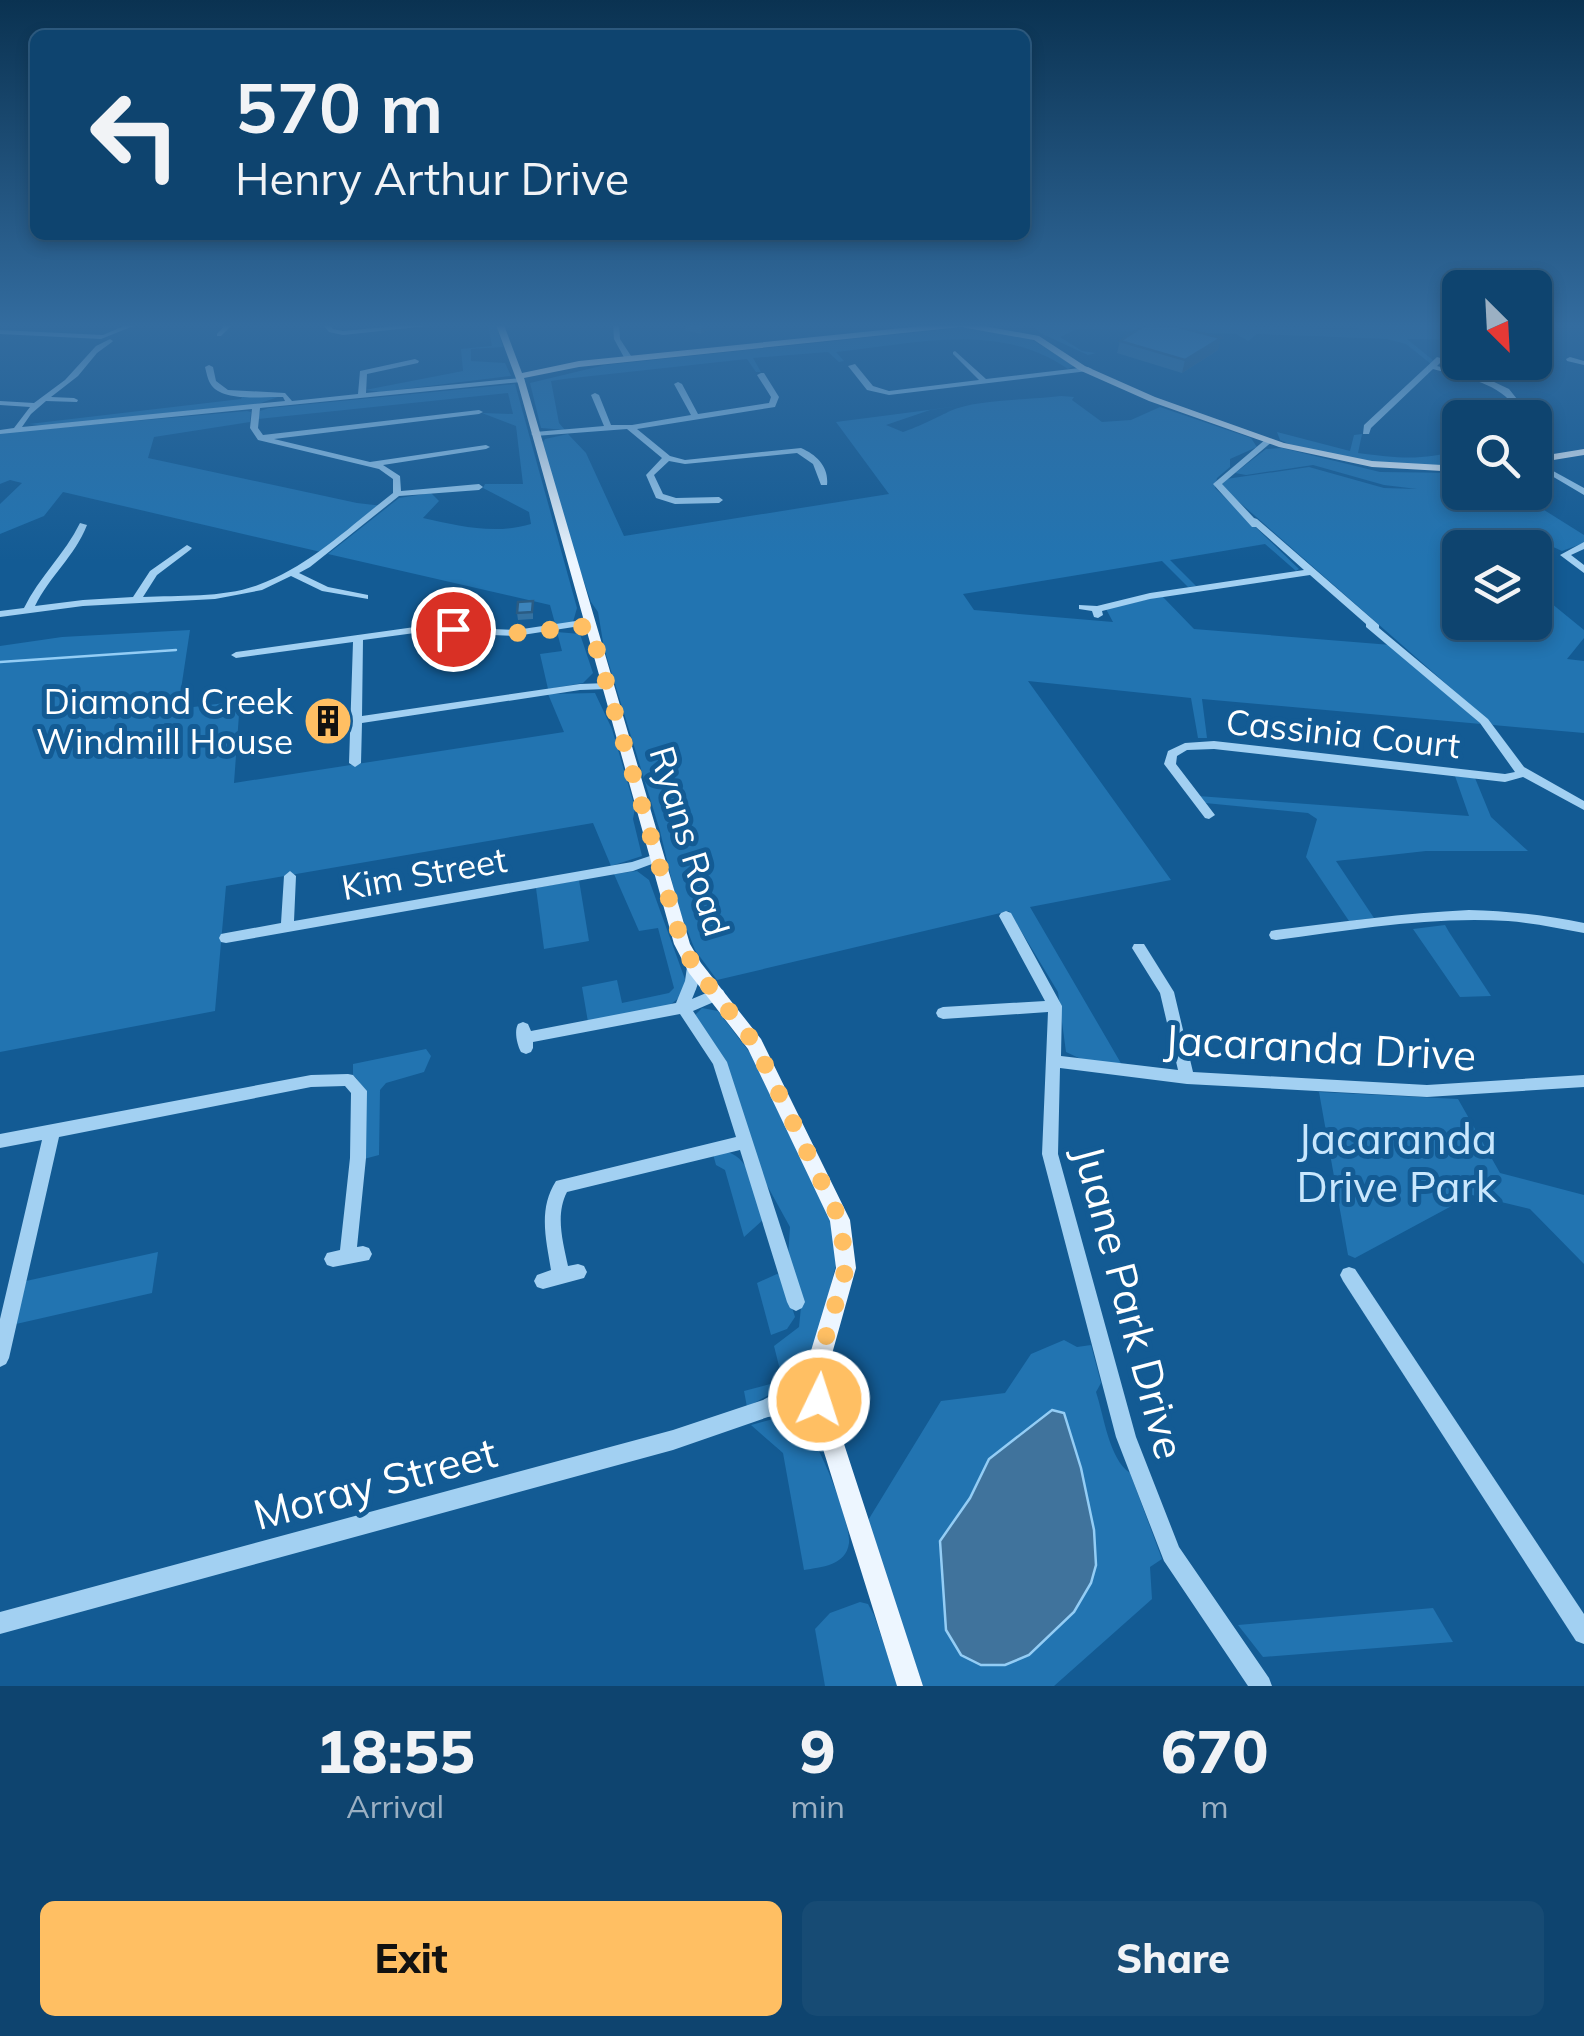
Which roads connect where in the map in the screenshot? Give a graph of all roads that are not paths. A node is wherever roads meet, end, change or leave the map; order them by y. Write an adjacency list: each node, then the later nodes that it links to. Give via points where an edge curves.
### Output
1 (36, 404): 13 (street)
2 (276, 404): 3 (street); 10 (street)
3 (280, 404)
4 (527, 404): 18 (main road, Ryans Road)
5 (599, 404): 14 (street)
6 (688, 404): 12 (street)
7 (773, 404): 12 (street)
8 (1164, 404): 20 (main road)
9 (1392, 404): 17 (street)
10 (256, 406): 13 (street); 19 (street, via 254,428)
11 (479, 412): 19 (street)
12 (695, 416): 15 (street)
13 (22, 426): 16 (street)
14 (608, 426): 15 (street); 18 (street)
15 (632, 427): 23 (street)
16 (0, 432)
17 (1368, 433)
18 (535, 436): 44 (main road, Ryans Road)
19 (261, 438): 25 (street)
20 (1270, 441): 26 (main road, via 1356,462); 37 (street, via 1217,484)
21 (486, 447): 25 (street)
22 (1584, 452): 24 (main road)
23 (667, 458): 28 (street, via 692,462 798,450 812,457); 32 (street, via 650,472 659,496)
24 (1552, 458)
25 (370, 464): 31 (street, via 394,474)
26 (1442, 467)
27 (1552, 468): 30 (street)
28 (824, 483)
29 (479, 487): 31 (street)
30 (1584, 492)
31 (397, 494): 38 (street)
32 (719, 500)
33 (83, 525): 42 (street)
34 (1584, 545): 36 (street, via 1565,555)
35 (187, 547): 40 (street, via 153,574)
36 (1584, 570)
37 (1309, 572): 41 (street, via 1150,596 1097,612); 50 (street, via 1491,728)
38 (294, 574): 39 (street); 40 (street, via 236,593)
39 (365, 596)
40 (136, 600): 42 (street)
41 (1082, 607)
42 (28, 610): 43 (street)
43 (0, 614)
44 (589, 624): 45 (street, via 516,633 422,629); 47 (main road, Ryans Road)
45 (358, 636): 46 (street); 48 (street)
46 (236, 655)
47 (606, 683): 48 (street); 53 (main road, Ryans Road)
48 (356, 720): 49 (street)
49 (355, 762)
50 (1524, 773): 51 (street); 52 (street, Cassinia Court, via 1471,775 1214,745 1174,751 1170,764)
51 (1584, 806)
52 (1209, 815)
53 (657, 862): 56 (street, Kim Street); 61 (main road, Ryans Road)
54 (290, 876): 56 (street)
55 (1006, 916): 64 (street, Juane Park Drive)
56 (287, 927): 59 (street, Kim Street)
57 (1584, 928): 58 (street, via 1462,915)
58 (1276, 935)
59 (226, 938)
60 (1139, 948): 68 (street, via 1167,992)
61 (693, 964): 62 (main road, Ryans Road); 63 (street)
62 (715, 991): 63 (street); 78 (main road, Ryans Road, via 762,1058 834,1202 844,1236 844,1282)
63 (682, 1006): 66 (street); 72 (street, via 720,1062)
64 (1055, 1006): 65 (street); 67 (street, Juane Park Drive)
65 (943, 1013)
66 (525, 1038)
67 (1054, 1061): 68 (street, Jacaranda Drive); 84 (street, Juane Park Drive, via 1050,1154 1126,1437 1170,1554)
68 (1187, 1078): 69 (street, Jacaranda Drive, via 1440,1092)
69 (1584, 1081)
70 (52, 1132): 71 (street); 73 (street, via 343,1078 360,1098); 77 (street)
71 (0, 1142)
72 (744, 1142): 75 (street, via 562,1186 553,1201); 76 (street)
73 (348, 1256)
74 (1349, 1275): 82 (street)
75 (561, 1277)
76 (796, 1302)
77 (0, 1358)
78 (819, 1378): 79 (main road, Ryans Road); 80 (street, Moray Street)
79 (819, 1400): 80 (street, Moray Street); 83 (main road, Ryans Road)
80 (768, 1408): 81 (street, Moray Street, via 610,1458)
81 (0, 1623)
82 (1584, 1633)
83 (910, 1686)
84 (1261, 1686)

